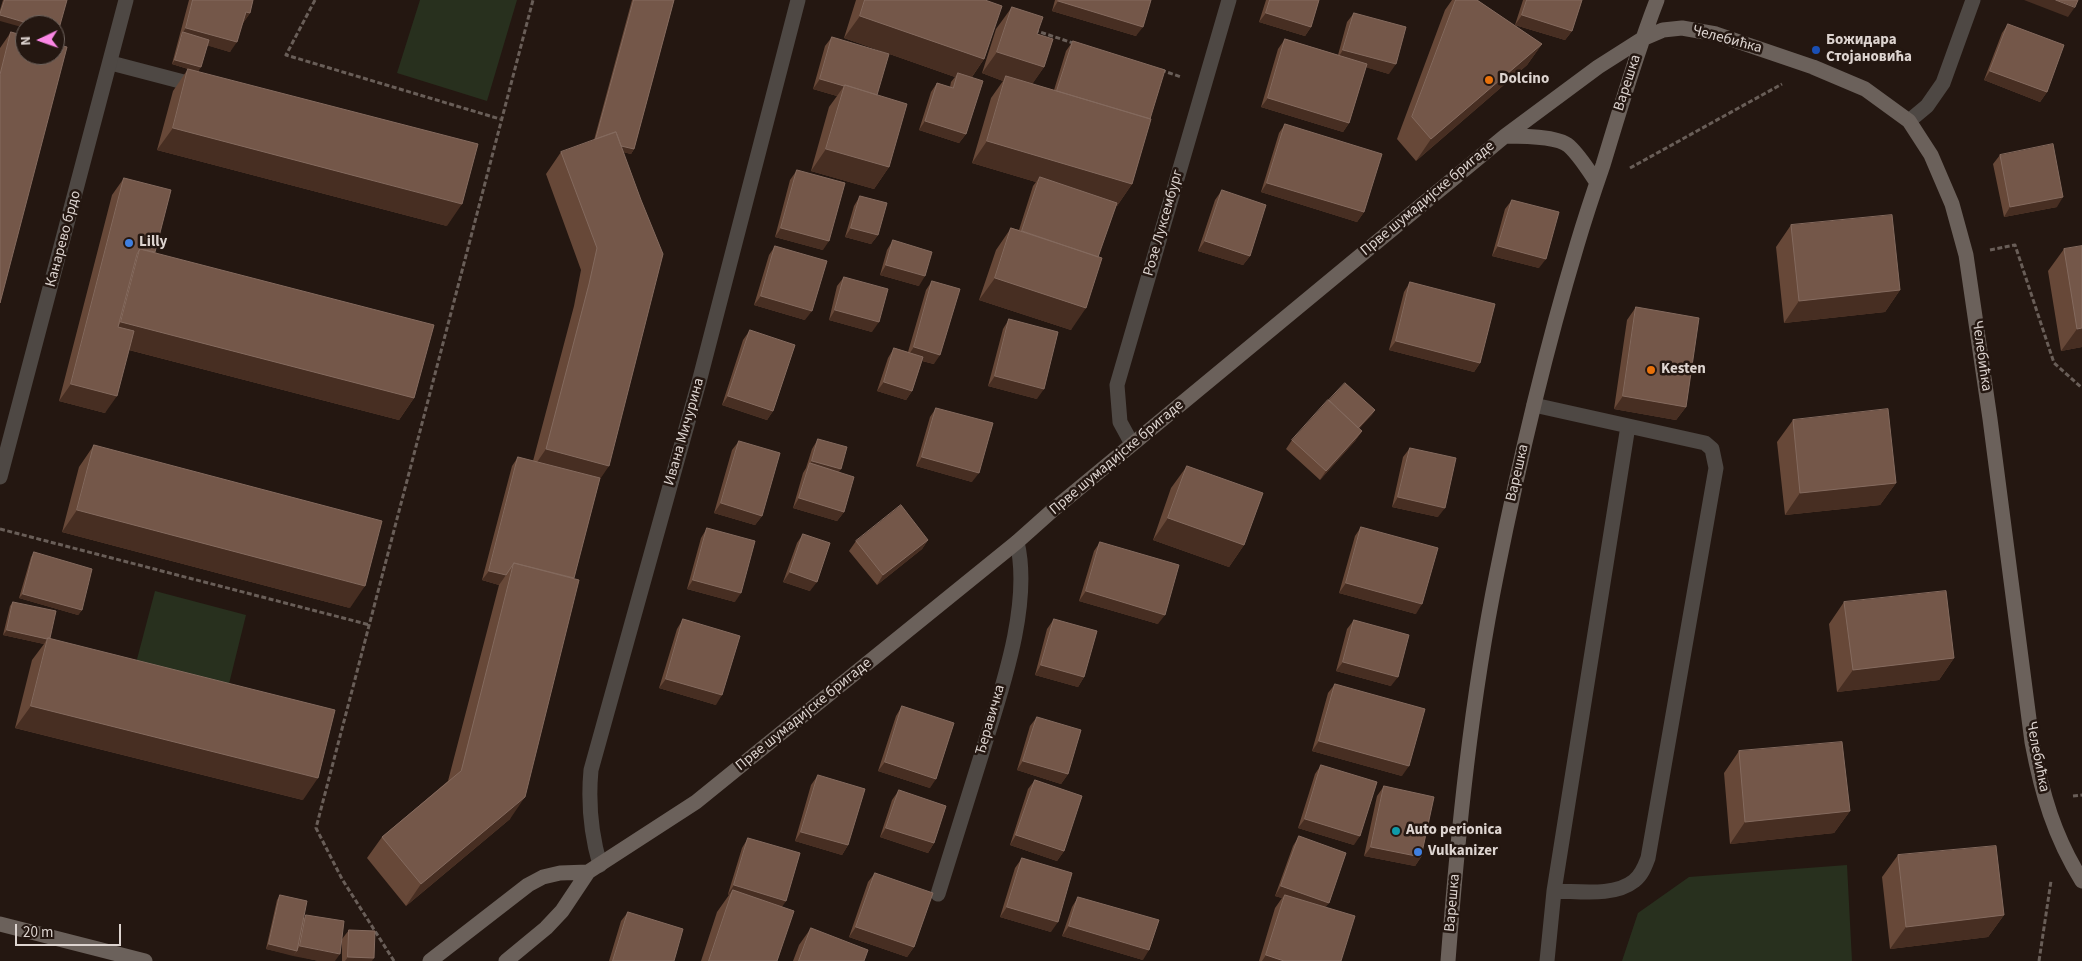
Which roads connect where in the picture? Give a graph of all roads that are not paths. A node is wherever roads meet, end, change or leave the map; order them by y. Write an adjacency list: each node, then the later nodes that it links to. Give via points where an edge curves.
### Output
1 (126, 0): 7 (street, Канарево брдо)
2 (798, 0): 17 (street, Ивана Мичурина, via 700,382 591,770 589,792)
3 (1228, 0): 14 (street, Розе Луксембург, via 1117,385 1120,422)
4 (1658, 0): 6 (street, Варешка)
5 (1973, 0): 9 (street, via 1943,84 1927,106)
6 (1642, 39): 9 (street, Челебићка, via 1663,30 1716,34 1814,67 1865,89); 10 (street, Прве шумадијске бригаде, via 1598,67); 11 (street, Варешка)
7 (110, 63): 8 (street); 15 (street, Канарево брдо)
8 (214, 90)
9 (1909, 121): 18 (street, Челебићка, via 1931,154 1952,204 1966,255 2032,742 2043,793 2058,838)
10 (1505, 136): 11 (street, via 1534,136 1568,144); 14 (street, Прве шумадијске бригаде)
11 (1596, 185): 12 (street, Варешка, via 1576,246)
12 (1534, 405): 13 (street); 25 (street, Варешка, via 1496,574 1481,663 1458,842)
13 (1628, 426): 19 (street); 19 (street, via 1705,443 1712,449 1716,468 1648,858 1636,880 1618,888)
14 (1132, 444): 16 (street, Прве шумадијске бригаде)
15 (0, 477)
16 (1017, 542): 17 (street, Прве шумадијске бригаде, via 696,802); 20 (street, Ђеравичка, via 1022,562 1018,616 999,698)
17 (594, 868): 23 (street, via 543,877 528,885); 24 (street, Прве шумадијске бригаде, via 546,928)
18 (2082, 881)
19 (1554, 890): 26 (street)
20 (938, 894)
21 (0, 924): 22 (street)
22 (145, 961)
23 (430, 961)
24 (506, 961)
25 (1448, 961)
26 (1547, 961)

